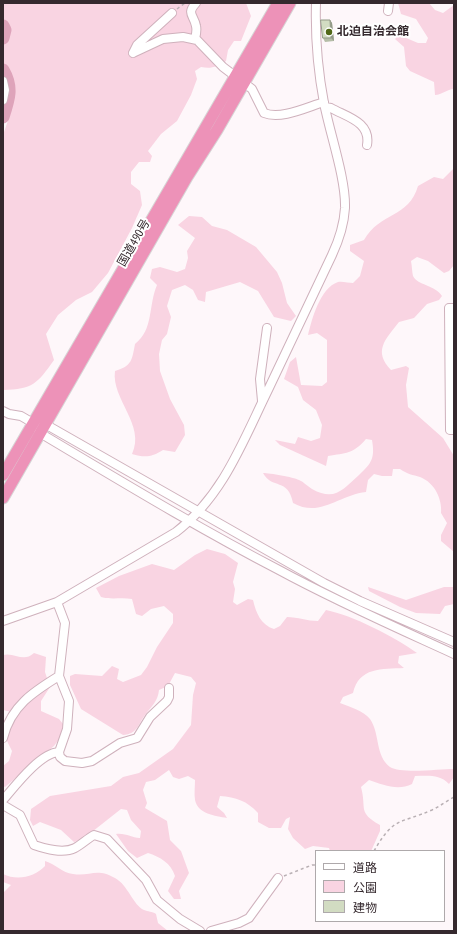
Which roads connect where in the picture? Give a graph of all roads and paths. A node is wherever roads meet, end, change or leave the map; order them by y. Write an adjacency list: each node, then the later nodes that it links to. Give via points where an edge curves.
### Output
1 (196, 3): 6 (street, via 190,14 196,24)
2 (278, 3): 7 (highway, 国道490号)
3 (290, 3): 7 (highway, 国道490号)
4 (316, 3): 10 (street, via 317,42)
5 (172, 13): 6 (street, via 137,45 133,53 163,39)
6 (195, 39): 7 (street, via 202,43 223,67)
7 (240, 79): 10 (street, via 257,96 264,113 269,115); 16 (highway, 国道490号); 17 (highway, 国道490号)
8 (3, 81): 9 (street)
9 (3, 100)
10 (324, 105): 11 (street, via 363,126 368,137); 14 (street, via 342,181 344,219 332,255)
11 (367, 145)
12 (454, 308): 18 (street, via 449,308 450,430)
13 (268, 328): 14 (street, via 260,379)
14 (262, 402): 21 (street, via 239,452)
15 (5, 415): 16 (street, via 21,416)
16 (33, 423): 17 (street); 19 (highway, 国道490号)
17 (43, 429): 20 (highway, 国道490号); 21 (street); 22 (street)
18 (454, 430)
19 (3, 475)
20 (3, 498)
21 (200, 512): 22 (street); 25 (street, via 330,586)
22 (191, 520): 23 (street, via 157,545); 26 (street, via 316,589)
23 (57, 602): 24 (street); 27 (street, via 65,623)
24 (3, 621)
25 (454, 642)
26 (454, 654)
27 (59, 676): 29 (street, via 22,702 10,717); 30 (street, via 68,695 69,713 67,729)
28 (169, 688): 30 (street, via 170,696 167,701 150,717 138,738 124,741 92,761 82,763 65,761)
29 (3, 738)
30 (59, 752): 32 (street, via 52,752 29,770)
31 (454, 797): 34 (path, via 433,810 400,820 388,829)
32 (3, 800)
33 (3, 805): 37 (street, via 20,815 34,845 45,849 66,851 94,835 107,839 146,880 157,900)
34 (375, 850)
35 (315, 865): 36 (path)
36 (278, 878): 38 (street, via 249,918)
37 (200, 931)
38 (212, 931)

